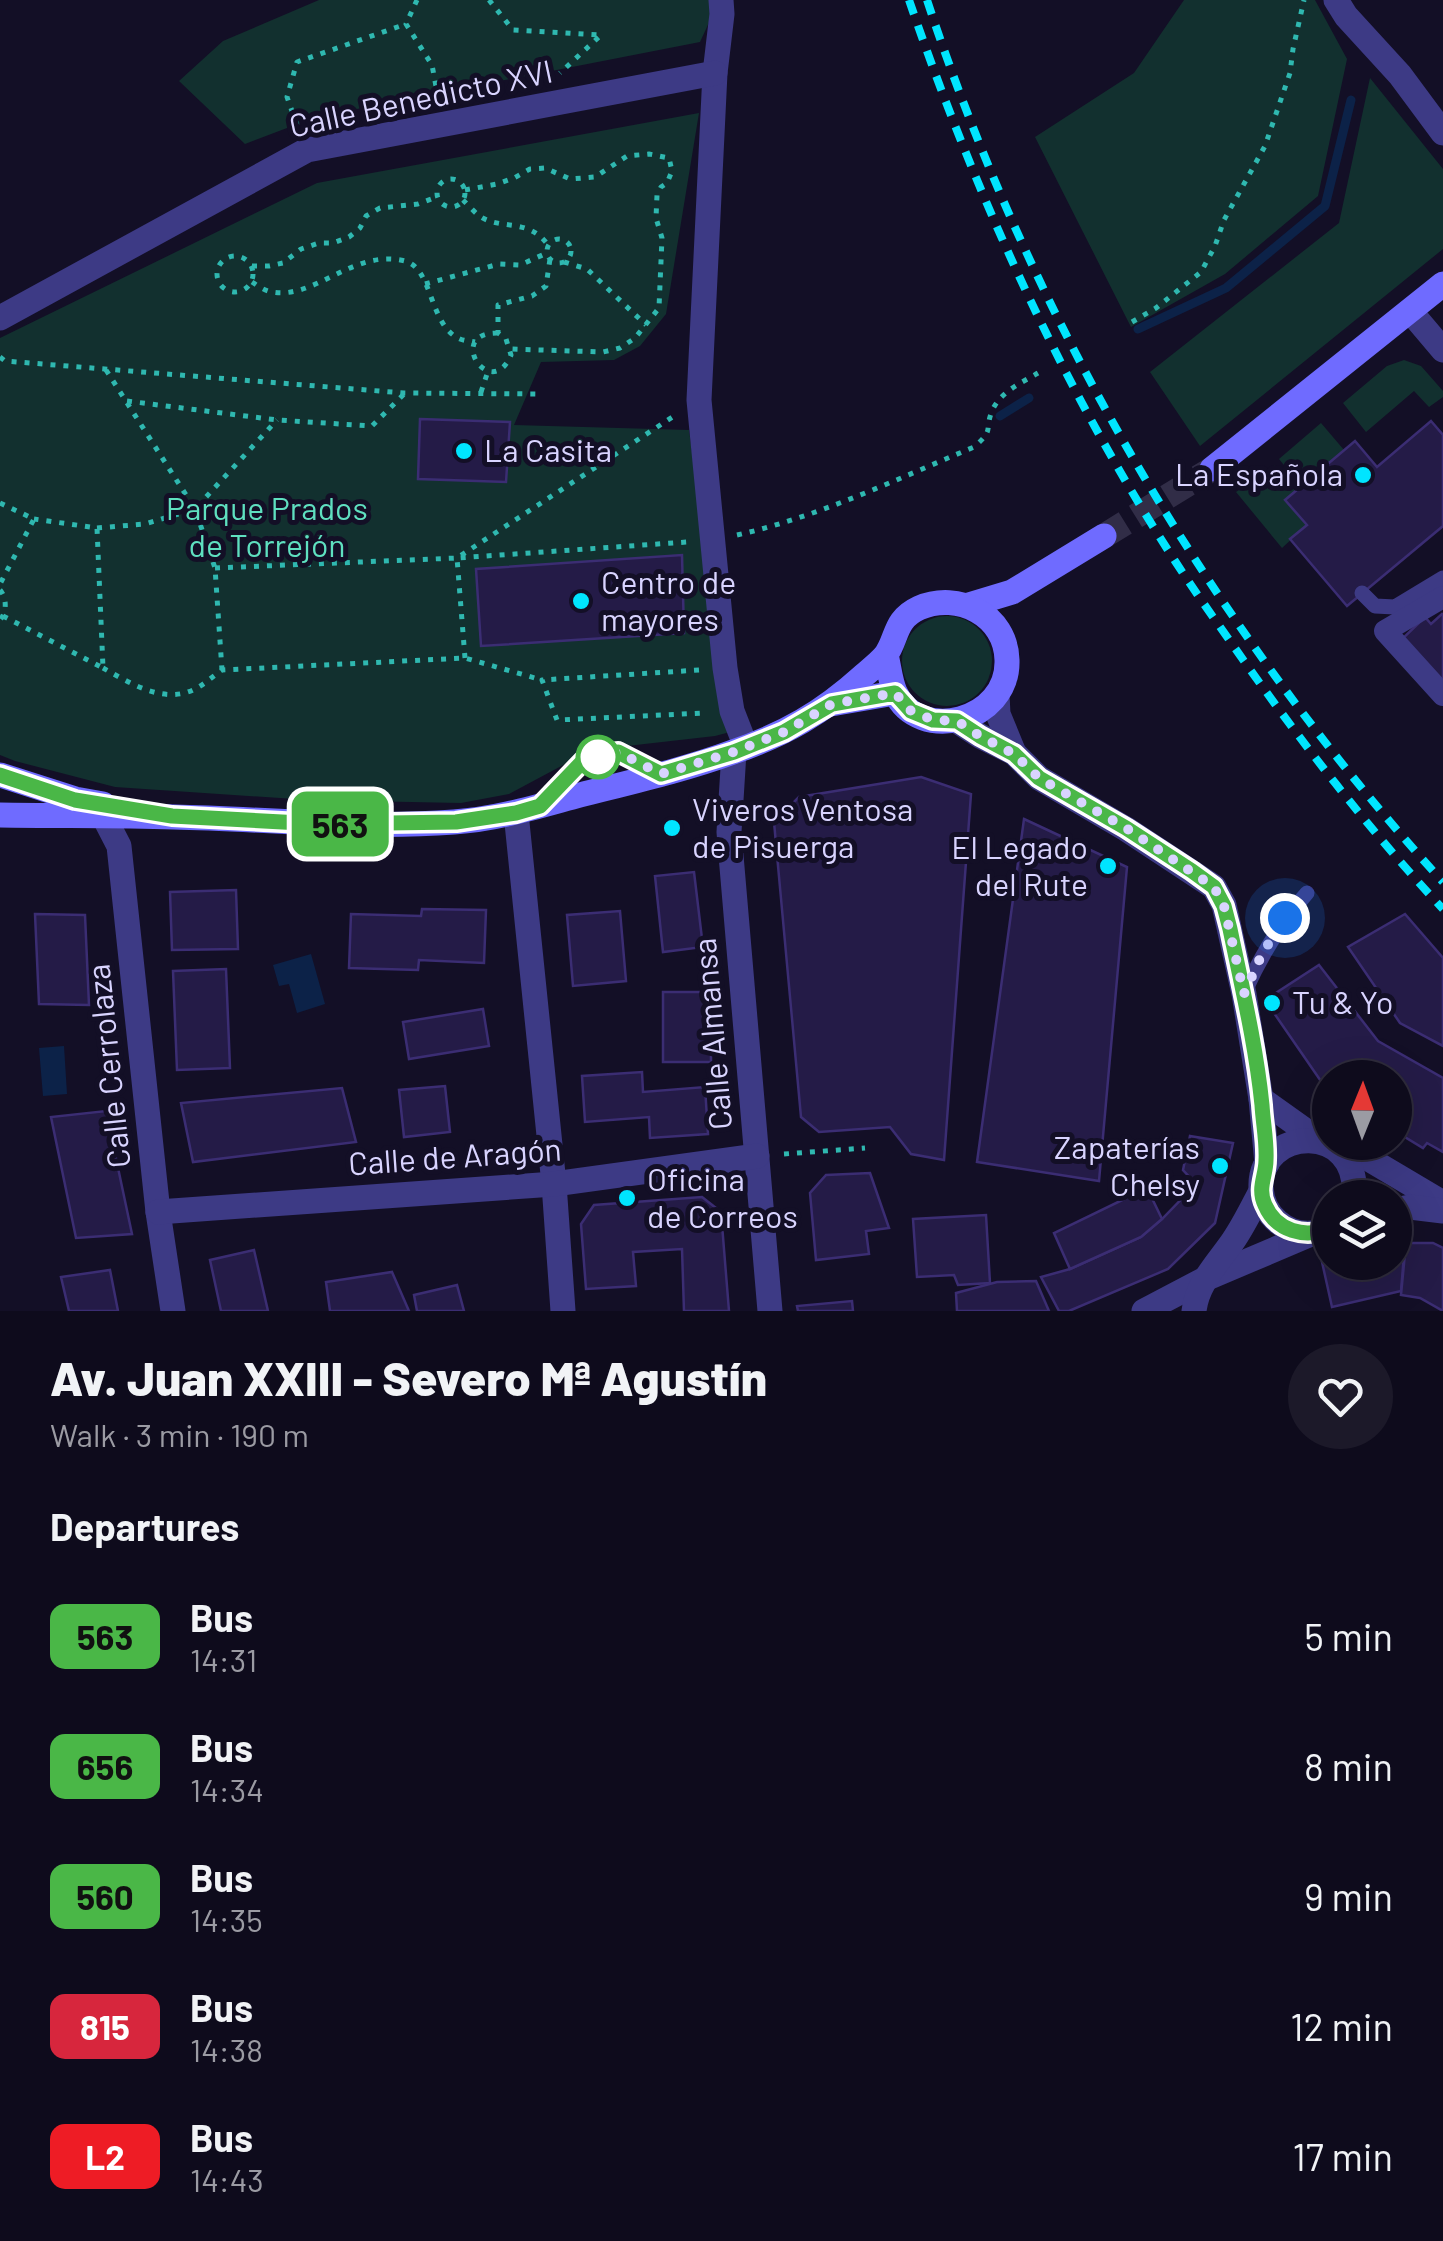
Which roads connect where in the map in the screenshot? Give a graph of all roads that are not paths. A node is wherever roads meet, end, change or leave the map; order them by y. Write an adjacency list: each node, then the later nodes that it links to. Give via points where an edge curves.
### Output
1 (721, 0): 3 (street)
2 (1341, 8): 4 (street)
3 (715, 73): 7 (street, Calle Benedicto XVI, via 306,150); 23 (street, via 699,400)
4 (1443, 133)
5 (1443, 284): 6 (main road)
6 (1410, 311): 8 (street); 9 (main road)
7 (0, 318)
8 (1443, 350)
9 (1212, 469)
10 (1104, 536): 11 (main road)
11 (1047, 570): 15 (main road, via 1012,592); 16 (main road, via 1018,606)
12 (1443, 578): 13 (lane, via 1394,607 1375,606)
13 (1362, 593)
14 (1443, 598): 20 (street, via 1385,630)
15 (969, 605): 16 (main road); 17 (main road, via 942,601 916,610 896,629)
16 (1003, 640): 19 (main road, via 1005,678)
17 (886, 654): 18 (main road); 21 (main road)
18 (895, 693): 21 (main road); 22 (main road, via 911,711)
19 (997, 695): 22 (main road); 24 (street)
20 (1443, 695)
21 (832, 704): 23 (main road)
22 (957, 721): 24 (street)
23 (740, 750): 26 (main road); 35 (street, Calle Almansa, via 729,832)
24 (1014, 754): 31 (street, via 1039,778 1214,887)
25 (0, 775): 28 (main road, via 75,800)
26 (528, 809): 28 (main road, via 456,822); 38 (street)
27 (0, 815): 29 (main road)
28 (172, 816): 29 (main road)
29 (104, 817): 43 (street, Calle Cerrolaza, via 119,846)
30 (1307, 893): 31 (lane, via 1262,954)
31 (1244, 994): 32 (street)
32 (1261, 1099): 33 (street); 37 (street)
33 (1312, 1134)
34 (1312, 1141): 37 (street, via 1290,1143)
35 (757, 1156): 38 (street, Calle de Aragón); 50 (street, Calle Almansa)
36 (1370, 1160): 40 (street)
37 (1267, 1164): 39 (street)
38 (554, 1184): 43 (street, Calle de Aragón); 49 (street)
39 (1261, 1191): 44 (street, via 1283,1227); 46 (street)
40 (1443, 1203)
41 (1412, 1207): 42 (street)
42 (1443, 1211)
43 (158, 1212): 48 (street, Calle Cerrolaza)
44 (1312, 1231)
45 (1312, 1235): 46 (street)
46 (1205, 1280): 47 (street); 51 (street)
47 (1156, 1309)
48 (173, 1311)
49 (563, 1311)
50 (770, 1311)
51 (1194, 1311)

